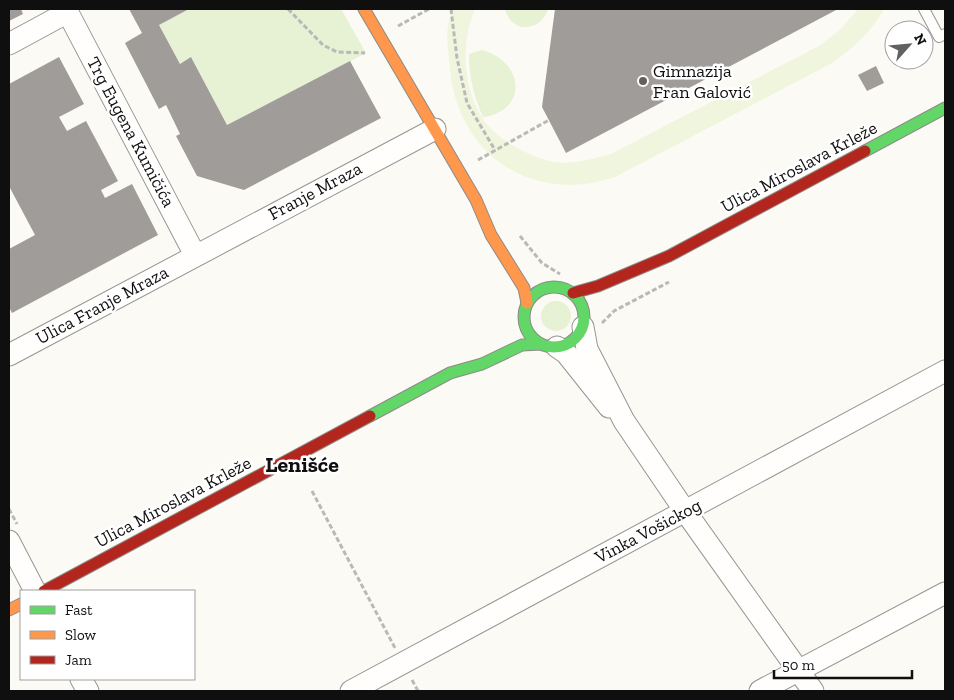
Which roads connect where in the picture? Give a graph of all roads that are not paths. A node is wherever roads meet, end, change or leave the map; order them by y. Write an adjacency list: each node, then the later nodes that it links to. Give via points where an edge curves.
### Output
1 (364, 9): 7 (street)
2 (924, 9): 4 (lane, via 939,37)
3 (67, 10): 5 (street); 10 (street, Trg Eugena Kumičića)
4 (945, 34)
5 (9, 44)
6 (945, 108): 11 (street, Ulica Miroslava Krleže)
7 (435, 129): 8 (street); 10 (street, Franje Mraza)
8 (476, 200): 9 (street); 16 (street, via 491,235 524,288)
9 (510, 243)
10 (196, 255): 21 (street, Ulica Franje Mraza)
11 (669, 256): 14 (street, Ulica Miroslava Krleže); 15 (street, Ulica Miroslava Krleže)
12 (539, 278): 13 (street)
13 (556, 286): 15 (street); 16 (street, via 539,290)
14 (629, 286)
15 (573, 293): 17 (street, via 580,300)
16 (527, 303): 18 (street)
17 (587, 318): 20 (street, via 573,341); 25 (street, via 587,349)
18 (524, 319): 19 (street); 20 (street, via 529,334)
19 (511, 331)
20 (549, 346): 24 (street, Ulica Miroslava Krleže, via 522,345 482,364); 25 (street, via 566,353 603,402)
21 (9, 355)
22 (470, 356): 24 (street, Ulica Miroslava Krleže)
23 (945, 371): 26 (street, Vinka Vošickog)
24 (450, 374): 29 (street, Ulica Miroslava Krleže)
25 (624, 421): 26 (street)
26 (685, 511): 31 (street); 34 (street, Vinka Vošickog)
27 (9, 541): 28 (street)
28 (34, 590)
29 (46, 590)
30 (945, 593): 31 (street)
31 (799, 670): 35 (street); 36 (street)
32 (82, 680): 33 (street)
33 (88, 691)
34 (351, 691)
35 (760, 691)
36 (813, 691)

